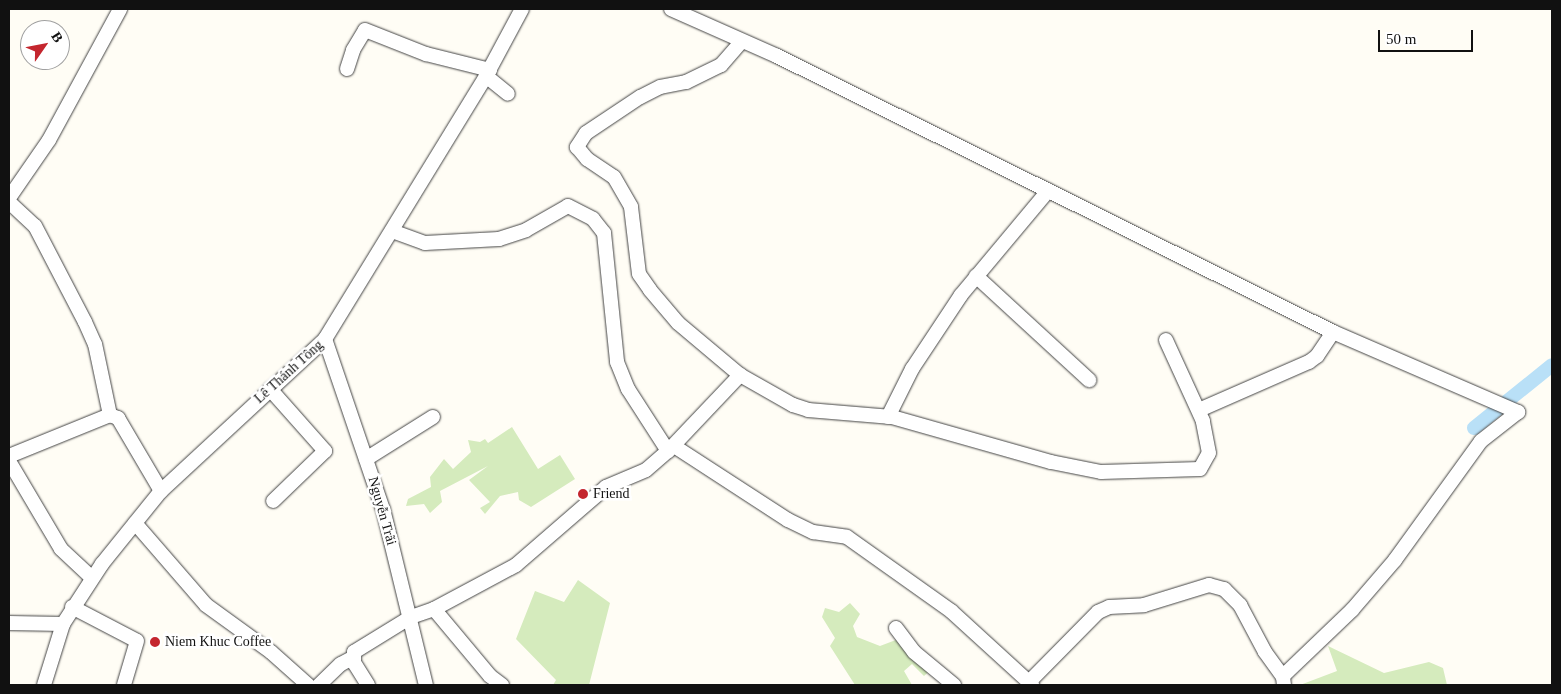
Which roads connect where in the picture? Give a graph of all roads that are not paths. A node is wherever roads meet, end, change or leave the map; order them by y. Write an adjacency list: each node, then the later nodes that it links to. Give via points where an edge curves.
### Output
1 (120, 9): 9 (street, via 49,140)
2 (522, 9): 6 (street, Lê Thánh Tông)
3 (671, 9): 4 (street)
4 (742, 41): 8 (street); 16 (street, via 721,65 686,82 660,87 640,97 586,134 577,147 587,159 614,176 631,207 639,274 678,323)
5 (347, 69): 6 (street, via 353,50 366,30 426,54)
6 (488, 73): 7 (street); 11 (street, Lê Thánh Tông)
7 (508, 94)
8 (1048, 191): 12 (street); 13 (street)
9 (9, 198)
10 (9, 202): 20 (street, via 35,226 96,344)
11 (392, 231): 14 (street, Lê Thánh Tông); 23 (street, via 425,243 509,236 568,206 593,219 604,232 618,362 628,390)
12 (976, 276): 17 (street); 22 (street, via 912,369)
13 (1332, 332): 19 (street, via 1317,356 1309,362); 38 (street, via 1518,412 1481,441 1395,560)
14 (326, 340): 18 (street, Lê Thánh Tông); 25 (street, Nguyễn Trãi)
15 (1166, 340): 19 (street)
16 (740, 375): 22 (street, via 808,410); 23 (street)
17 (1088, 380)
18 (270, 389): 27 (street, Lê Thánh Tông); 28 (street, via 325,451)
19 (1199, 410): 22 (street, via 1210,453 1200,469 1143,473 1102,472 1051,462)
20 (110, 415): 24 (street); 27 (street, via 118,418)
21 (433, 417): 25 (street)
22 (888, 417)
23 (671, 448): 32 (street, via 646,470 606,487 516,565); 39 (street, via 788,520 813,532 847,538 952,610)
24 (9, 456)
25 (366, 459): 33 (street, Nguyễn Trãi)
26 (9, 461): 30 (street, via 61,549)
27 (161, 491): 29 (street, Lê Thánh Tông)
28 (272, 502)
29 (135, 523): 30 (street, Lê Thánh Tông); 42 (street, via 206,605 272,652)
30 (92, 578): 31 (street, Lê Thánh Tông)
31 (72, 608): 35 (street, Lê Thánh Tông); 41 (street, via 136,642 136,652)
32 (434, 609): 33 (street); 46 (street, via 490,676)
33 (410, 617): 37 (street, via 366,643 354,652); 45 (street, Nguyễn Trãi)
34 (9, 623): 35 (street)
35 (63, 624): 40 (street, Lê Thánh Tông)
36 (896, 628): 47 (street, via 914,652)
37 (354, 657): 43 (street, via 341,664); 44 (street, via 354,663)
38 (1283, 681): 39 (street, via 1240,605 1224,589 1209,585 1144,605 1109,607 1098,612)
39 (1030, 684)
40 (44, 685)
41 (124, 685)
42 (308, 685)
43 (319, 685)
44 (368, 685)
45 (426, 685)
46 (502, 685)
47 (954, 685)

